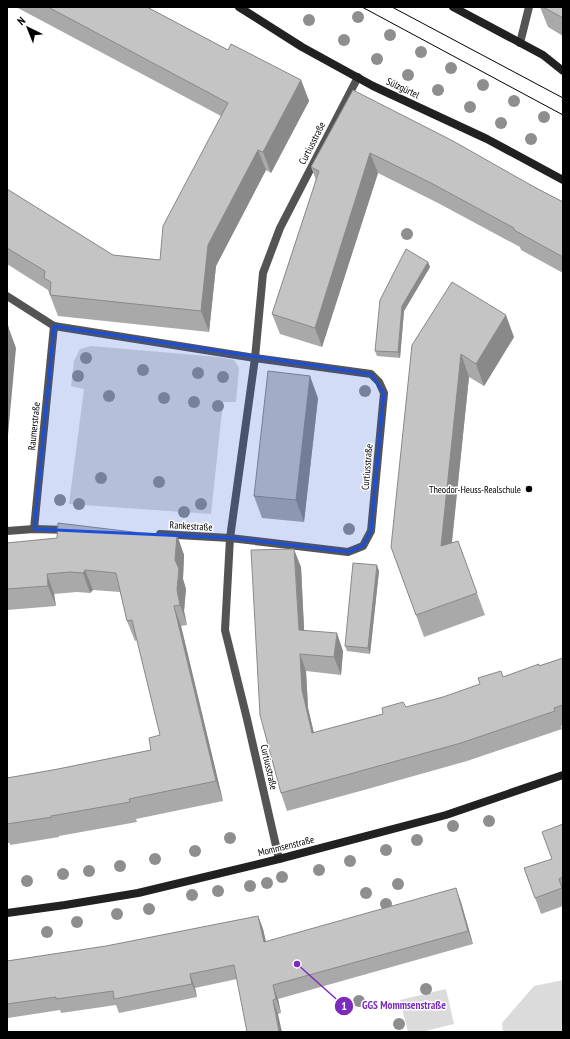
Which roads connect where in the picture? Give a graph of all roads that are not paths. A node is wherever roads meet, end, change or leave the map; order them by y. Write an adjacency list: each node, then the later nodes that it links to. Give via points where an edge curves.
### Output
1 (239, 7): 6 (street, Sülzgürtel, via 302,47)
2 (453, 7): 4 (street)
3 (529, 7): 4 (street)
4 (520, 43): 5 (street, via 543,55)
5 (563, 71)
6 (358, 77): 7 (street, Sülzgürtel, via 487,139); 10 (street, Curtiusstraße, via 280,228 263,273)
7 (563, 180)
8 (7, 296): 9 (street)
9 (54, 326): 10 (street); 11 (street, Raumerstraße)
10 (255, 358): 15 (street, Curtiusstraße); 15 (street, Curtiusstraße, via 371,374 379,382 384,392 371,532 363,546 348,552)
11 (34, 529): 12 (street); 13 (street)
12 (7, 531)
13 (73, 531)
14 (151, 534): 15 (street, Rankestraße)
15 (230, 538): 17 (street, Curtiusstraße, via 225,630)
16 (563, 775): 17 (street, Mommsenstraße, via 446,815)
17 (279, 859): 18 (street, Mommsenstraße, via 138,893)
18 (7, 913)

